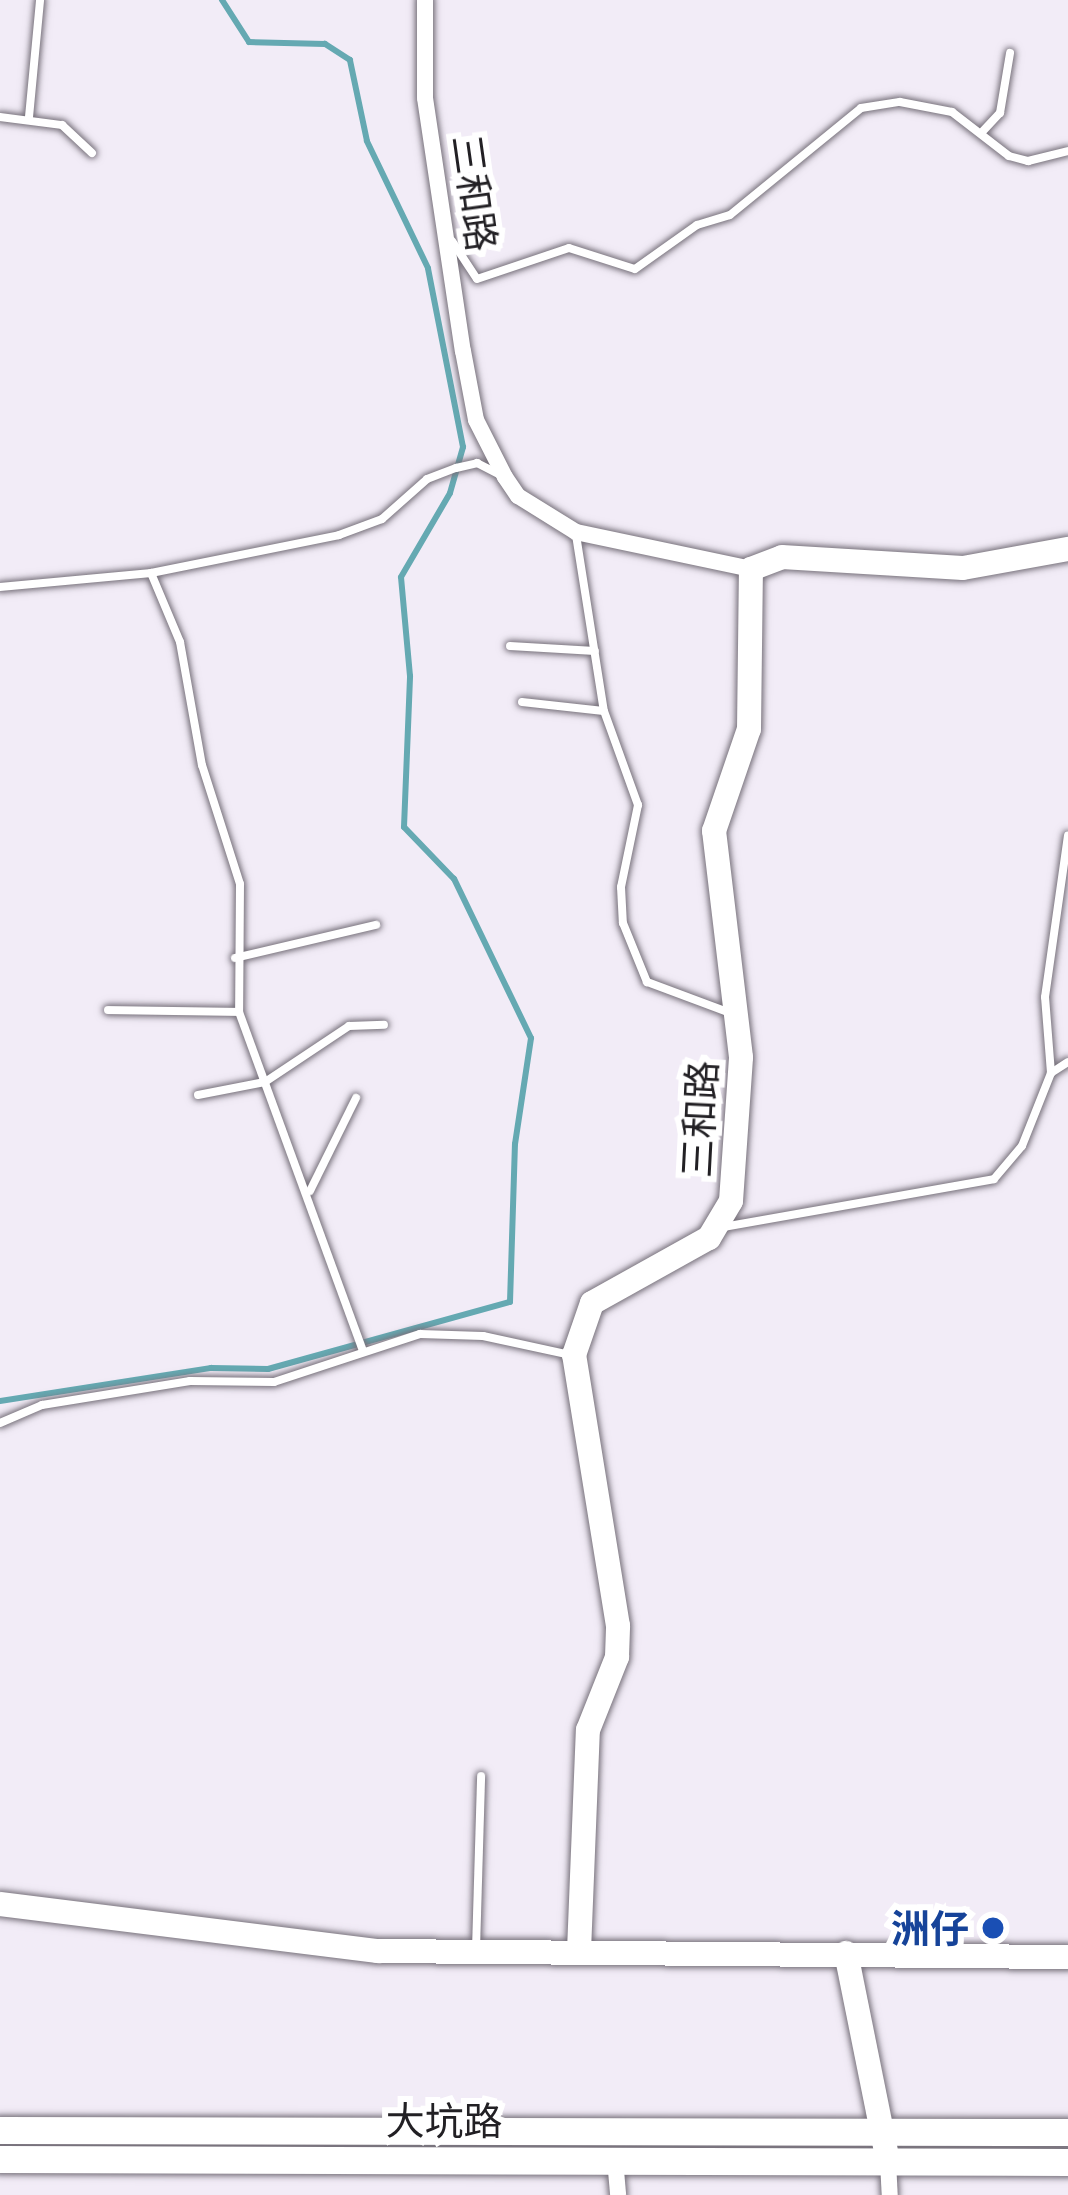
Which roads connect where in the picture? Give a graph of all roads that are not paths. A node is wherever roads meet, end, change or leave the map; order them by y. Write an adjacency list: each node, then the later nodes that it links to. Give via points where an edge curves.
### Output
1 (40, 0): 5 (lane)
2 (425, 0): 9 (street, 三和路, via 425,98)
3 (1010, 53): 6 (lane, via 1000,112)
4 (0, 117): 5 (lane)
5 (29, 117): 8 (lane, via 62,124)
6 (982, 131): 7 (lane, via 1009,156 1028,161); 9 (lane, via 952,112 900,102 861,108 730,215 697,226 635,269 569,248 477,279)
7 (1068, 151)
8 (92, 153)
9 (441, 223): 10 (street, 三和路, via 476,420)
10 (505, 477): 11 (street, 三和路, via 518,496); 14 (lane, via 477,463 456,468 427,478 382,519 339,535)
11 (576, 532): 13 (street, 三和路); 17 (lane)
12 (1068, 549): 13 (main road, 三和路, via 963,568 782,557)
13 (751, 569): 25 (main road, 三和路, via 751,712 714,831)
14 (151, 573): 15 (lane); 22 (lane, via 180,642 202,765 240,884)
15 (0, 587)
16 (510, 646): 17 (lane)
17 (595, 651): 19 (lane)
18 (522, 702): 19 (lane)
19 (604, 711): 25 (lane, via 638,805 621,887 634,956 647,982 671,997)
20 (1068, 836): 28 (lane, via 1046,997)
21 (376, 925): 22 (lane)
22 (235, 958): 24 (lane)
23 (108, 1010): 24 (lane)
24 (239, 1012): 29 (lane)
25 (734, 1014): 33 (main road, 三和路, via 740,1118 731,1201)
26 (384, 1025): 29 (lane, via 341,1029)
27 (1068, 1062): 28 (lane)
28 (1051, 1073): 33 (lane, via 1022,1146 994,1179)
29 (265, 1082): 30 (lane); 32 (lane)
30 (198, 1096)
31 (356, 1098): 32 (lane)
32 (310, 1191): 34 (lane, via 317,1242)
33 (718, 1228): 35 (main road, 三和路, via 678,1260 592,1303)
34 (363, 1351): 35 (lane, via 420,1334 483,1336); 36 (lane, via 274,1382 190,1381 42,1405)
35 (574, 1355): 40 (main road, via 618,1626 617,1657 588,1730)
36 (0, 1423)
37 (481, 1777): 39 (lane)
38 (0, 1904): 39 (main road, via 378,1951)
39 (476, 1951): 40 (main road)
40 (579, 1951): 41 (main road)
41 (846, 1953): 42 (main road); 45 (main road)
42 (1068, 1957)
43 (0, 2130): 45 (main road, 大坑路)
44 (1068, 2132): 45 (main road, 大坑路)
45 (880, 2133): 48 (main road)
46 (0, 2159): 47 (main road, 大坑路)
47 (615, 2159): 48 (main road, 大坑路); 50 (street)
48 (888, 2162): 49 (main road, 大坑路); 51 (street)
49 (1068, 2162)
50 (618, 2195)
51 (890, 2195)

